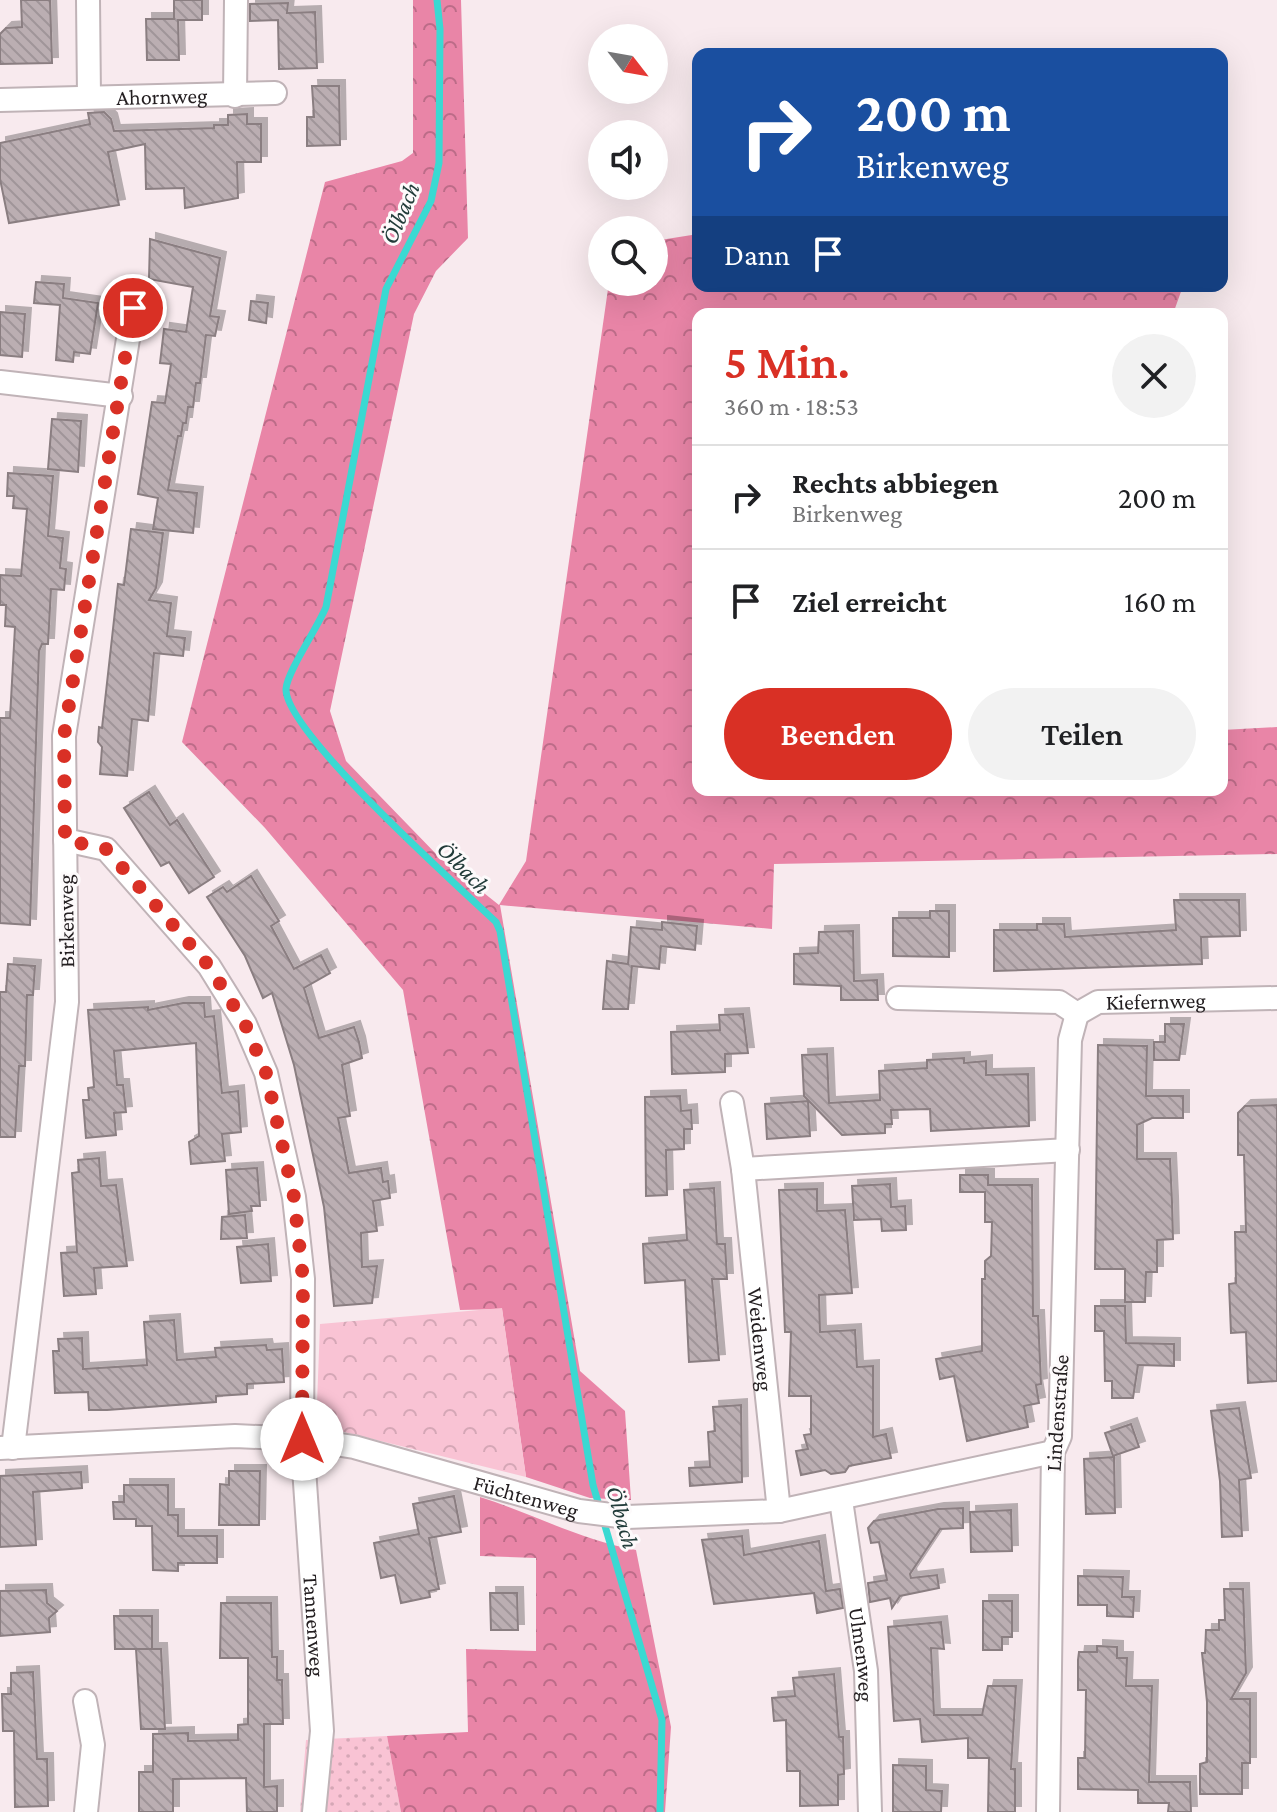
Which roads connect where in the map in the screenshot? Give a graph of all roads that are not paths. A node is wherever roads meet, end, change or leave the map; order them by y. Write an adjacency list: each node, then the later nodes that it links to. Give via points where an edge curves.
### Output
1 (88, 0): 4 (street, Ahornweg)
2 (236, 0): 5 (street, Ahornweg)
3 (275, 93): 5 (street, Ahornweg)
4 (89, 96): 5 (street, Ahornweg); 6 (street, Ahornweg)
5 (235, 96)
6 (0, 100)
7 (133, 308): 9 (street, Birkenweg)
8 (0, 382): 9 (street)
9 (121, 396): 10 (street, Birkenweg, via 64,736)
10 (65, 840): 17 (street, Tannenweg, via 106,849 209,966 245,1024 266,1073 294,1197 303,1279); 18 (street, Birkenweg, via 67,1002)
11 (898, 998): 13 (street, Kiefernweg, via 1059,1002)
12 (1277, 998): 13 (street, Kiefernweg, via 1098,1002)
13 (1077, 1014): 15 (street, Lindenstraße, via 1070,1040)
14 (732, 1103): 16 (street, Weidenweg)
15 (1068, 1150): 16 (street); 19 (street, Lindenstraße, via 1060,1436)
16 (743, 1169): 21 (street, Weidenweg)
17 (302, 1439): 18 (street, Füchtenweg, via 235,1436); 21 (street, Füchtenweg, via 354,1447 579,1511 627,1517); 24 (street, Tannenweg, via 322,1731)
18 (7, 1448)
19 (1053, 1452): 20 (street, Füchtenweg); 26 (street, Lindenstraße)
20 (841, 1500): 21 (street, Füchtenweg); 25 (street, Ulmenweg, via 866,1671)
21 (779, 1511)
22 (85, 1701): 23 (street, via 93,1745)
23 (86, 1812)
24 (314, 1812)
25 (870, 1812)
26 (1048, 1812)

